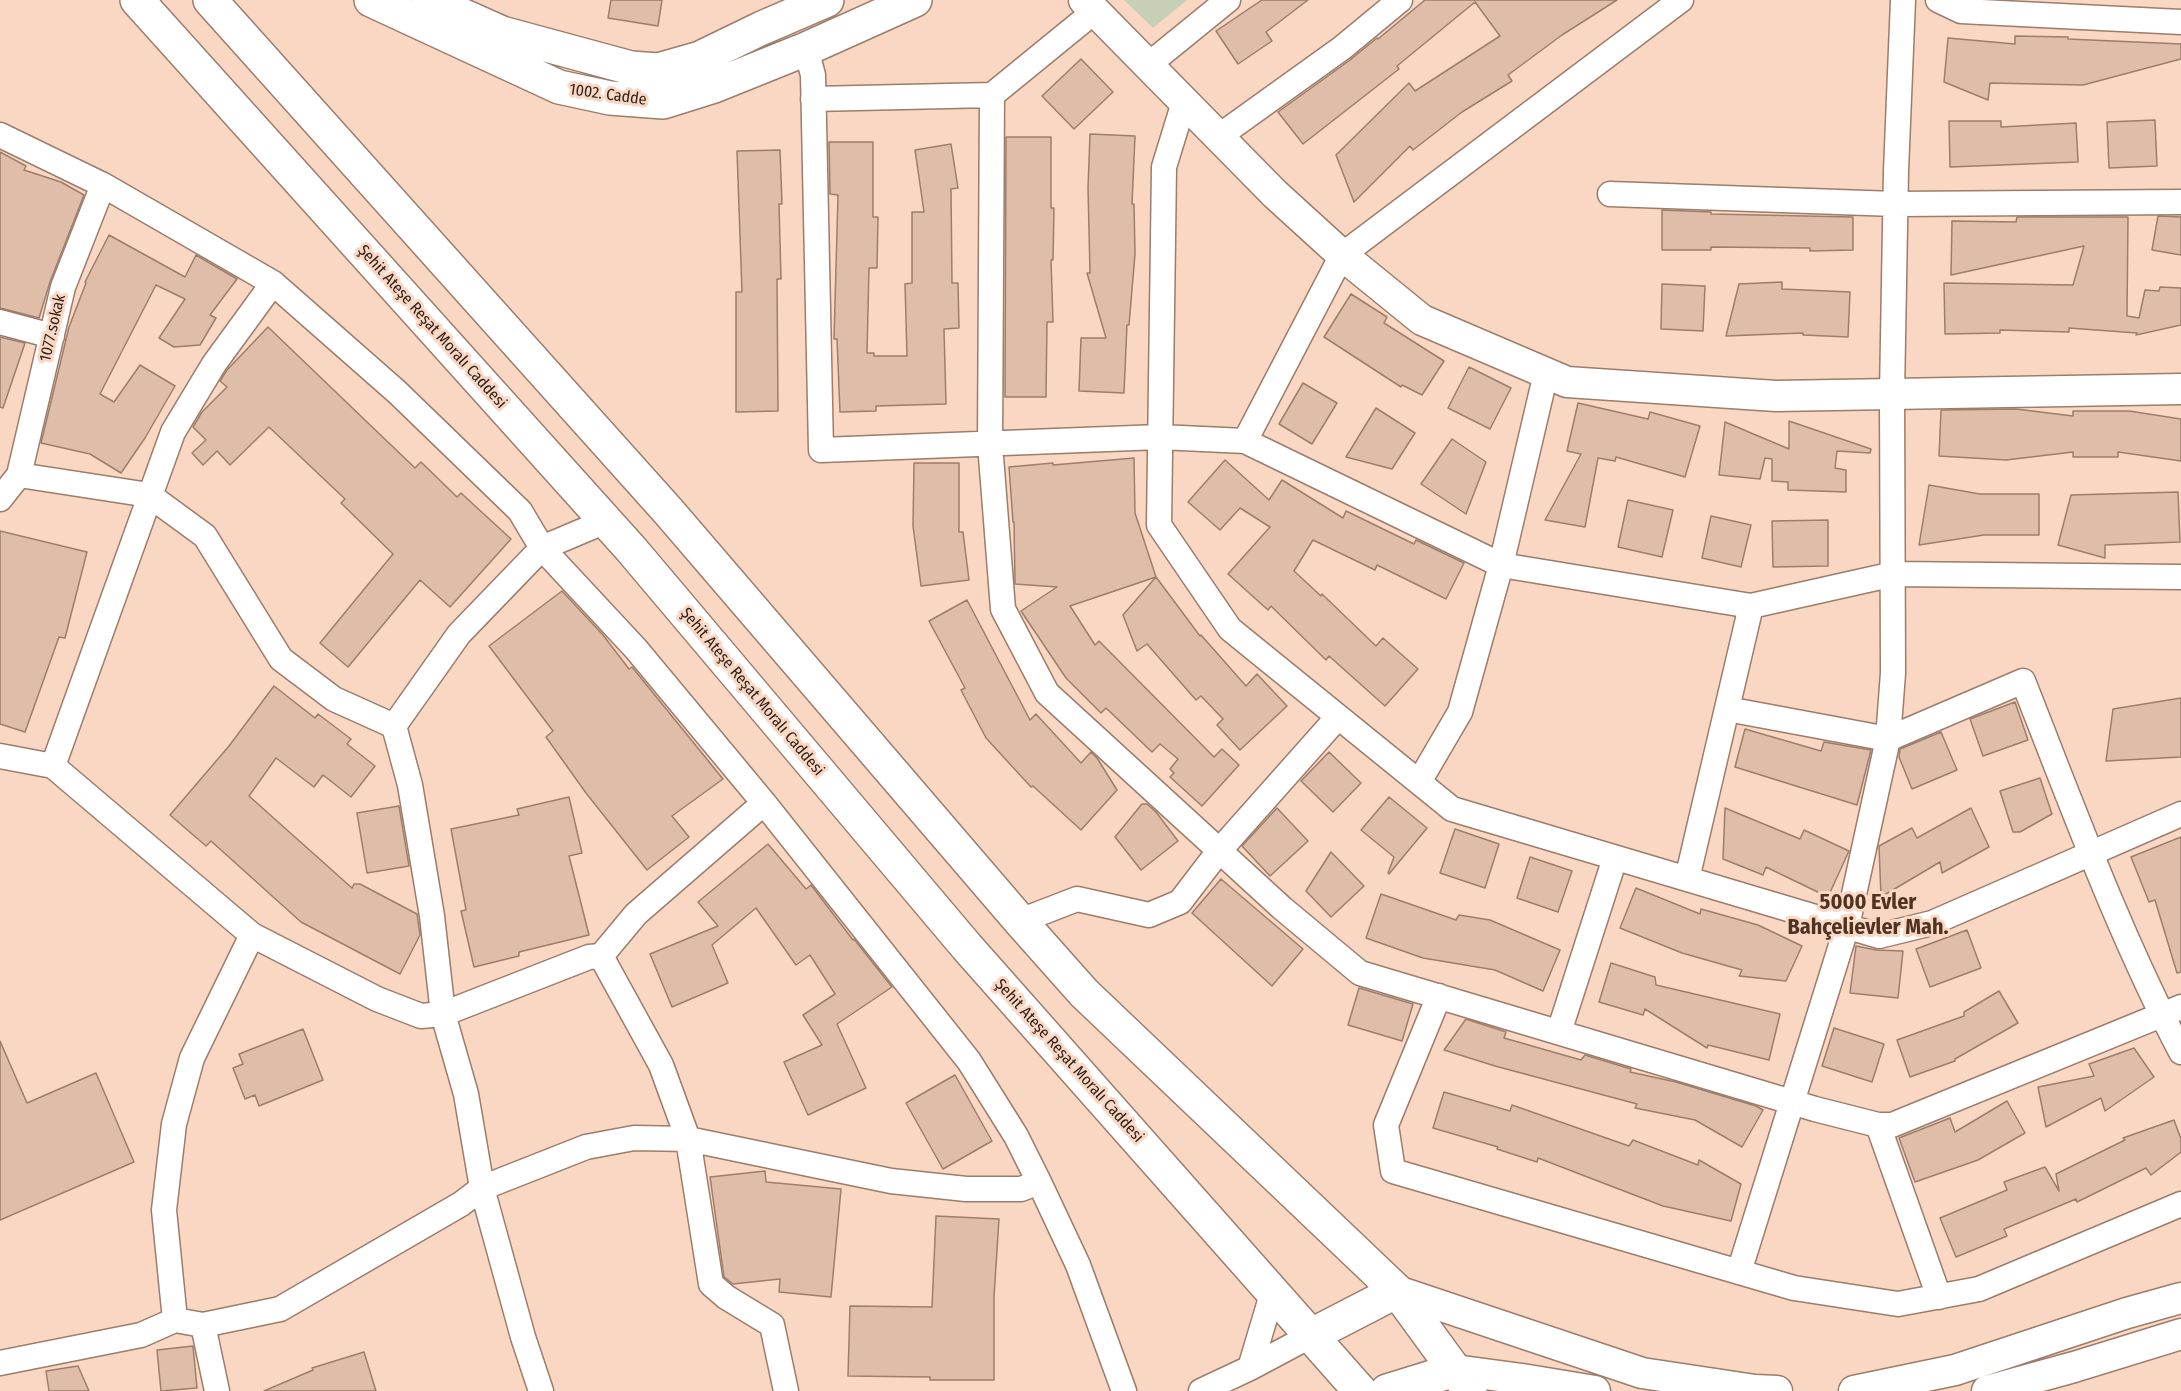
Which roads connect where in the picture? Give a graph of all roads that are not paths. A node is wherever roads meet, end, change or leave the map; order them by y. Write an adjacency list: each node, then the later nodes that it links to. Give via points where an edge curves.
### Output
1 (137, 0): 40 (main road, Şehit Ateşe Reşat Moralı Caddesi)
2 (210, 0): 59 (main road, via 669,512)
3 (371, 0): 14 (main road, 1002. Cadde)
4 (428, 0): 14 (main road, 1002. Cadde)
5 (826, 0): 13 (main road, 1002. Cadde)
6 (915, 0): 16 (main road, 1002. Cadde)
7 (1228, 0): 17 (street)
8 (1400, 0): 22 (street, via 1341,48)
9 (1681, 0): 27 (street)
10 (1903, 0): 26 (street)
11 (1938, 0): 15 (street, via 1961,11)
12 (1090, 6): 17 (street); 18 (street)
13 (783, 9): 14 (main road, 1002. Cadde, via 700,58 658,70 631,68 502,33); 16 (main road)
14 (460, 17): 16 (main road, 1002. Cadde, via 558,87 610,98 663,102)
15 (2181, 22)
16 (806, 49): 19 (street, via 813,75)
17 (1148, 65): 20 (street)
18 (992, 95): 19 (street); 36 (street)
19 (813, 99): 36 (street, via 821,450)
20 (1184, 102): 22 (street); 34 (street, via 1164,167)
21 (0, 135): 23 (street)
22 (1218, 136): 27 (street)
23 (103, 185): 28 (street); 30 (street, 1077.sokak, via 63,287)
24 (1610, 194): 26 (street)
25 (2181, 202): 26 (street)
26 (1895, 204): 33 (street)
27 (1342, 255): 31 (street, via 1422,320); 35 (street)
28 (273, 283): 38 (street, via 214,364 173,432); 41 (street, via 397,392 520,511)
29 (0, 322): 30 (street)
30 (52, 336): 37 (street, 1077.sokak)
31 (1546, 373): 33 (street, via 1567,382 1776,396); 42 (street)
32 (2181, 389): 33 (street)
33 (1892, 394): 43 (street)
34 (1160, 437): 35 (street); 36 (street); 47 (street, via 1159,525 1230,629)
35 (1245, 441): 42 (street)
36 (990, 444): 55 (street, via 1003,609 1047,693)
37 (19, 475): 38 (street); 39 (street)
38 (150, 495): 48 (street, via 205,536 281,659 334,699); 51 (street)
39 (0, 499)
40 (606, 521): 41 (street); 75 (main road, Şehit Ateşe Reşat Moralı Caddesi, via 967,947)
41 (542, 548): 48 (street, via 459,634); 53 (street, via 636,650)
42 (1502, 565): 45 (street); 52 (street, via 1460,712)
43 (1894, 574): 44 (street); 45 (street); 49 (street)
44 (2181, 577)
45 (1751, 606): 46 (street)
46 (1727, 709): 49 (street); 58 (street)
47 (1338, 717): 52 (street); 55 (street)
48 (394, 726): 65 (street, via 412,796)
49 (1888, 739): 56 (street, via 2023,681); 60 (street)
50 (0, 756): 51 (street)
51 (53, 766): 61 (street)
52 (1419, 782): 57 (street, via 1452,809)
53 (764, 803): 62 (street, via 636,914); 71 (street, via 969,1061 1017,1136)
54 (2181, 814): 56 (street)
55 (1219, 851): 59 (street, via 1180,902 1149,915 1077,899); 63 (street, via 1360,973)
56 (2091, 853): 60 (street, via 1932,923 1880,936); 64 (street)
57 (1615, 858): 58 (street); 66 (street)
58 (1687, 879): 60 (street)
59 (1020, 921): 76 (main road, via 1084,993)
60 (1847, 926): 68 (street)
61 (252, 935): 65 (street, via 377,999 421,1016); 79 (street, via 192,1058 174,1124 164,1210)
62 (601, 956): 65 (street, via 589,957); 70 (street, via 661,1065)
63 (1439, 996): 66 (street); 74 (street, via 1386,1125 1393,1170)
64 (2171, 1011): 67 (street); 69 (street, via 1892,1125)
65 (443, 1014): 72 (street, via 466,1094)
66 (1559, 1032): 68 (street)
67 (2181, 1052)
68 (1792, 1102): 69 (street); 74 (street)
69 (1878, 1125): 77 (street)
70 (688, 1139): 71 (street, via 891,1181 966,1189 1021,1189); 72 (street, via 634,1138 586,1147); 89 (street, via 711,1284 772,1325)
71 (1040, 1182): 90 (street, via 1078,1264)
72 (482, 1188): 80 (street, via 280,1309); 88 (street)
73 (2181, 1204): 77 (street, via 1979,1289)
74 (1739, 1272): 77 (street, via 1794,1288 1898,1304)
75 (1273, 1291): 82 (main road, Şehit Ateşe Reşat Moralı Caddesi); 84 (street)
76 (1397, 1291): 82 (main road); 85 (main road); 95 (street, via 1642,1373)
77 (1939, 1297)
78 (2181, 1298): 96 (street, via 1955,1370)
79 (175, 1320): 80 (street); 83 (street, via 141,1335)
80 (204, 1325): 87 (street)
81 (2181, 1334): 86 (street)
82 (1312, 1335): 84 (street); 92 (main road, Şehit Ateşe Reşat Moralı Caddesi)
83 (0, 1362)
84 (1250, 1368): 91 (street)
85 (1463, 1381): 93 (main road); 94 (street)
86 (2022, 1386): 97 (street)
87 (217, 1391)
88 (541, 1391)
89 (786, 1391)
90 (1124, 1391)
91 (1201, 1391)
92 (1360, 1391)
93 (1387, 1391)
94 (1595, 1391)
95 (1777, 1391)
96 (1854, 1391)
97 (1987, 1391)

